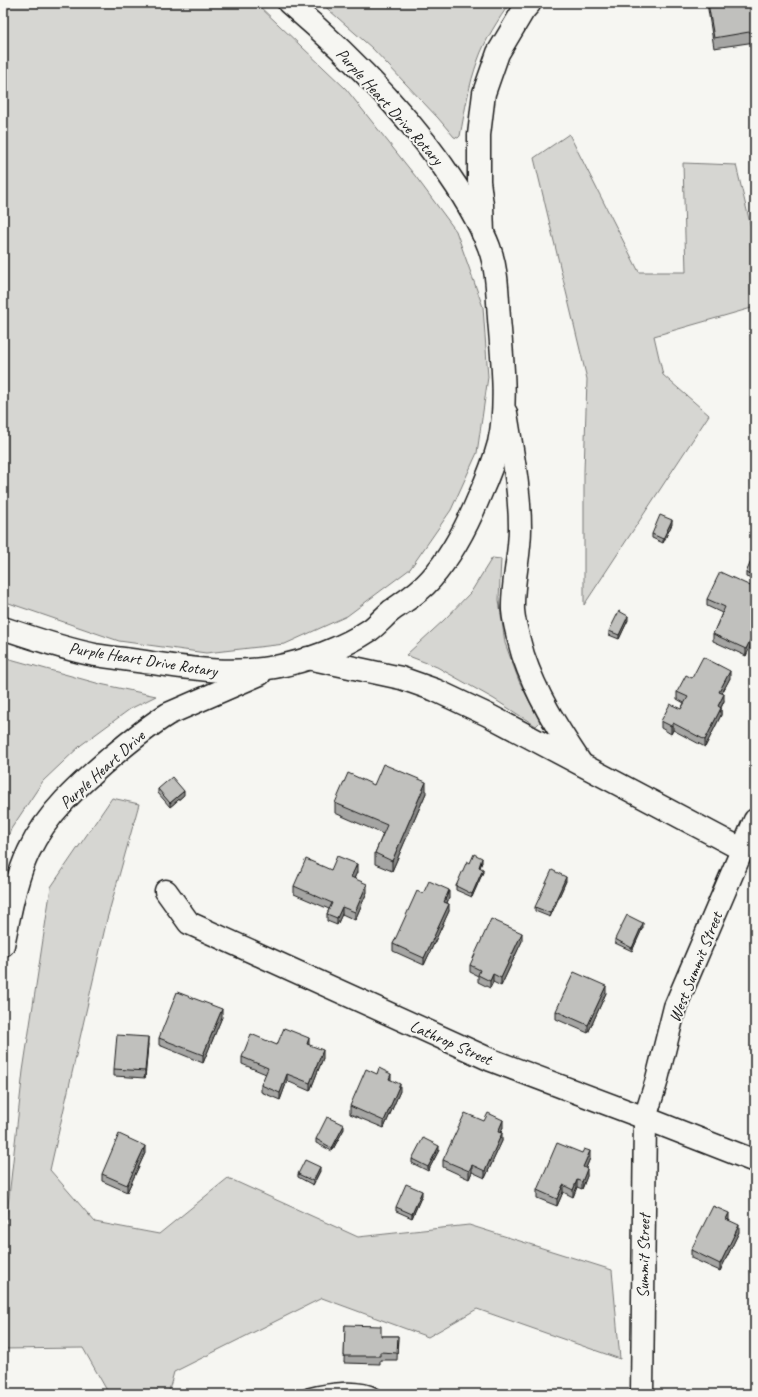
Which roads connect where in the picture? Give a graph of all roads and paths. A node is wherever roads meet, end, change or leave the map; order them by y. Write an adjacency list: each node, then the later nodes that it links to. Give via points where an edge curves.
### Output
1 (290, 3): 3 (street, Purple Heart Drive Rotary, via 368,76 417,132 466,201)
2 (530, 3): 3 (street, via 509,32 498,53 484,92 478,181)
3 (483, 234): 4 (street, Purple Heart Drive Rotary, via 496,269)
4 (504, 400): 6 (street, Purple Heart Drive Rotary, via 499,442 487,479 462,535 432,578 371,629 340,646); 8 (street, via 517,486 520,529 513,611 518,640 539,695)
5 (3, 628): 7 (street, Purple Heart Drive Rotary, via 94,654 188,669 237,671)
6 (308, 658): 7 (street, Purple Heart Drive Rotary); 8 (street, via 424,685)
7 (280, 666): 12 (street, Purple Heart Drive, via 168,714 134,737 74,790 52,815 29,851 14,892)
8 (580, 763): 10 (street)
9 (755, 820): 10 (street, West Summit Street)
10 (743, 850): 13 (street, West Summit Street, via 675,1007)
11 (166, 891): 13 (street, Lathrop Street, via 189,923 491,1060)
12 (3, 944)
13 (645, 1118): 14 (street, Lathrop Street); 17 (street, Summit Street)
14 (755, 1161)
15 (308, 1394): 16 (lane, via 348,1388)
16 (376, 1394)
17 (642, 1394)

